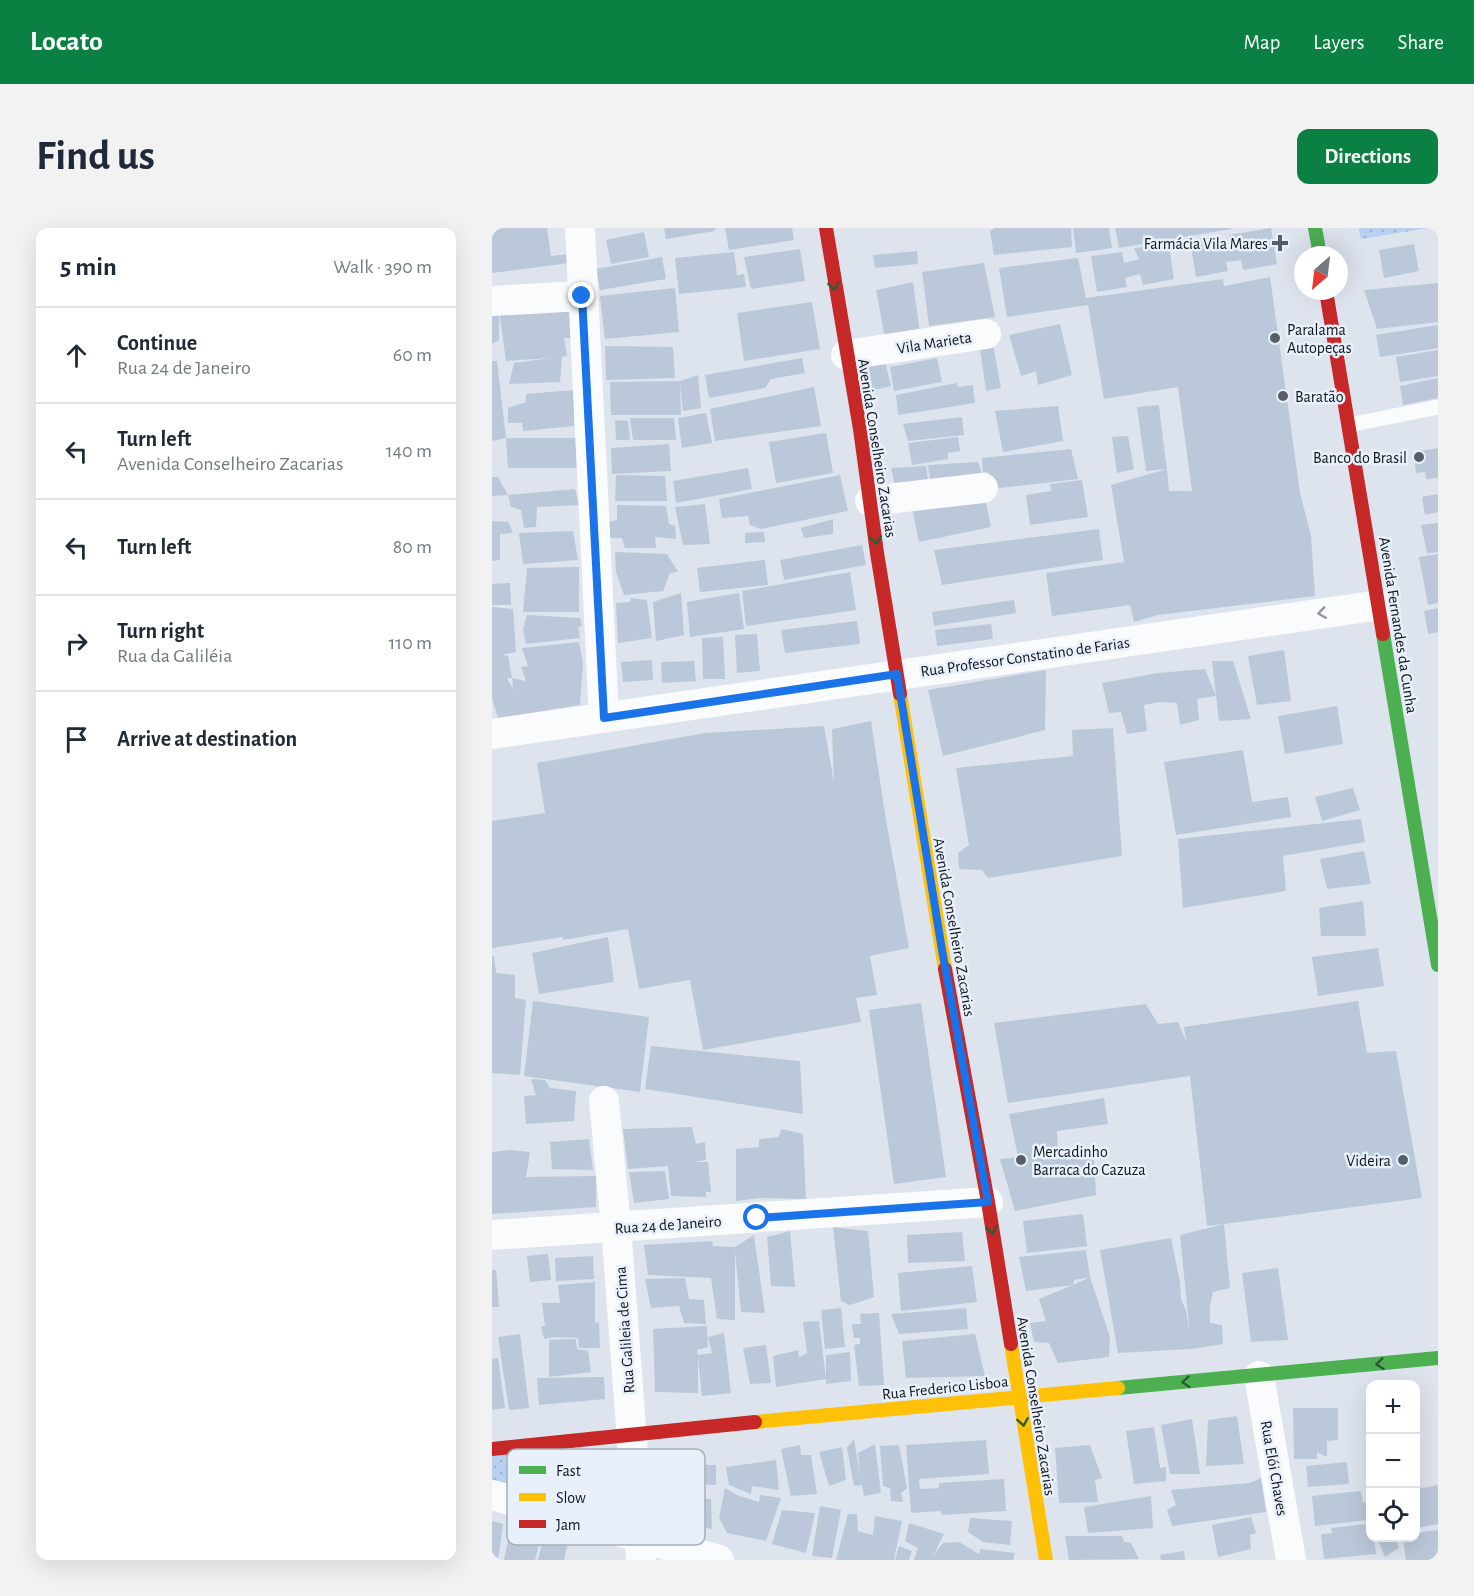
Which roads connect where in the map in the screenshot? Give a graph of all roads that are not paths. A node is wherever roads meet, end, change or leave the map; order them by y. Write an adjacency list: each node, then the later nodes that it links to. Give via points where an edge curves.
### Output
1 (580, 228): 5 (street)
2 (825, 228): 9 (street, Avenida Conselheiro Zacarias, one-way to 9)
3 (1315, 228): 4 (street)
4 (1318, 246)
5 (582, 296): 7 (street); 16 (street)
6 (1328, 300): 11 (street, Avenida Fernandes da Cunha)
7 (492, 302)
8 (986, 334): 9 (street, Vila Marieta)
9 (846, 355): 13 (street, Avenida Conselheiro Zacarias)
10 (1438, 407): 11 (lane)
11 (1349, 425): 14 (street, Avenida Fernandes da Cunha)
12 (983, 488): 13 (street)
13 (870, 501): 15 (street, Avenida Conselheiro Zacarias, one-way to 15)
14 (1380, 605): 15 (street, Rua Professor Constatino de Farias, one-way to 15); 18 (street, Avenida Fernandes da Cunha)
15 (897, 674): 16 (street, Rua Professor Constatino de Farias); 21 (street, Avenida Conselheiro Zacarias)
16 (604, 718): 17 (street, Rua Professor Constatino de Farias)
17 (492, 734)
18 (1433, 904): 19 (street, Avenida Fernandes da Cunha)
19 (1438, 965)
20 (604, 1101): 22 (street, Rua Galileia de Cima)
21 (988, 1202): 22 (street, Rua 24 de Janeiro); 26 (street, Avenida Conselheiro Zacarias, one-way to 26)
22 (616, 1227): 23 (street, Rua 24 de Janeiro); 27 (street, Rua Galileia de Cima)
23 (492, 1235)
24 (1438, 1358): 25 (street, Rua Frederico Lisboa, one-way to 25)
25 (1259, 1376): 26 (street, Rua Frederico Lisboa, one-way to 26); 35 (street, Rua Elói Chaves)
26 (1018, 1396): 27 (street, Rua Frederico Lisboa); 34 (street, Avenida Conselheiro Zacarias, one-way to 34)
27 (632, 1436): 28 (street, Rua Frederico Lisboa); 29 (street, Rua Galileia de Cima)
28 (492, 1449)
29 (633, 1449)
30 (492, 1495): 31 (street)
31 (507, 1500)
32 (640, 1549): 33 (street)
33 (719, 1560)
34 (1046, 1560)
35 (1291, 1560)

